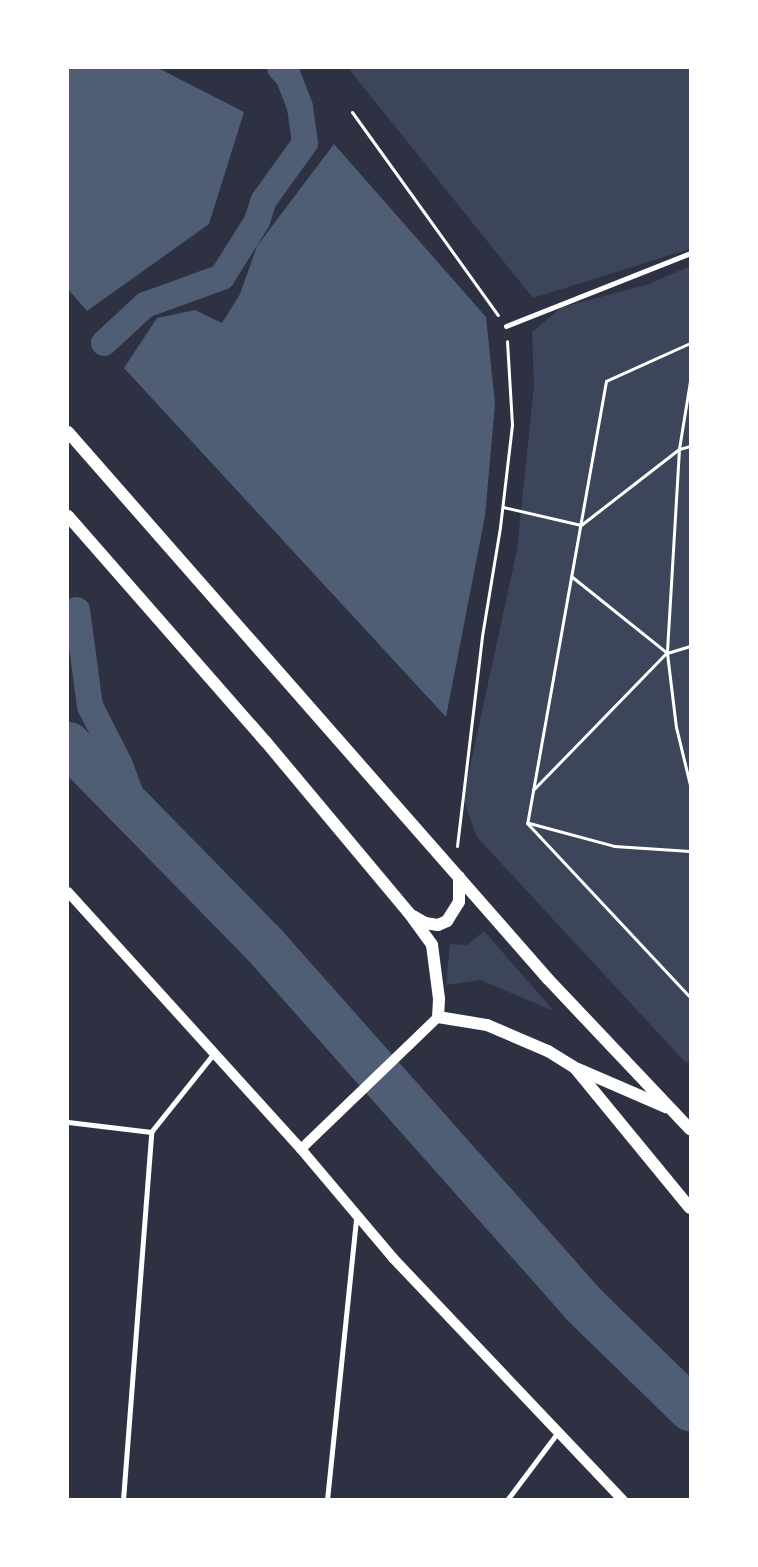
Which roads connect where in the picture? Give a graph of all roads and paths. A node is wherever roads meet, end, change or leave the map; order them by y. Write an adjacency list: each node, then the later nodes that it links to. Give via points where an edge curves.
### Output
1 (352, 112): 3 (path)
2 (690, 253): 3 (street)
3 (506, 326): 9 (path, via 512,425)
4 (690, 343): 11 (path, via 606,381)
5 (690, 381): 8 (path)
6 (68, 432): 19 (main road)
7 (690, 446): 8 (path)
8 (679, 449): 11 (path); 14 (path)
9 (503, 507): 11 (path); 19 (path, via 482,636)
10 (68, 516): 21 (main road, via 266,742)
11 (581, 525): 12 (path)
12 (571, 576): 14 (path); 16 (path)
13 (690, 646): 14 (path)
14 (667, 653): 15 (path, via 676,727); 16 (path)
15 (690, 785)
16 (533, 790): 17 (path)
17 (527, 823): 18 (path, via 614,846); 22 (path)
18 (690, 851)
19 (457, 874): 21 (main road, via 459,902 447,921 438,925 425,924); 26 (main road, via 548,979)
20 (68, 892): 24 (main road)
21 (409, 913): 23 (main road, via 432,945)
22 (690, 997)
23 (438, 1017): 25 (main road, via 487,1026 548,1051); 30 (main road)
24 (214, 1053): 29 (street); 30 (main road)
25 (575, 1068): 26 (main road); 31 (main road)
26 (670, 1109): 28 (main road)
27 (68, 1122): 29 (street)
28 (690, 1129)
29 (151, 1132): 34 (street)
30 (301, 1148): 32 (main road)
31 (690, 1208)
32 (356, 1213): 33 (main road, via 393,1258); 35 (street)
33 (559, 1431): 36 (street); 37 (main road)
34 (123, 1500)
35 (327, 1500)
36 (507, 1500)
37 (623, 1500)

